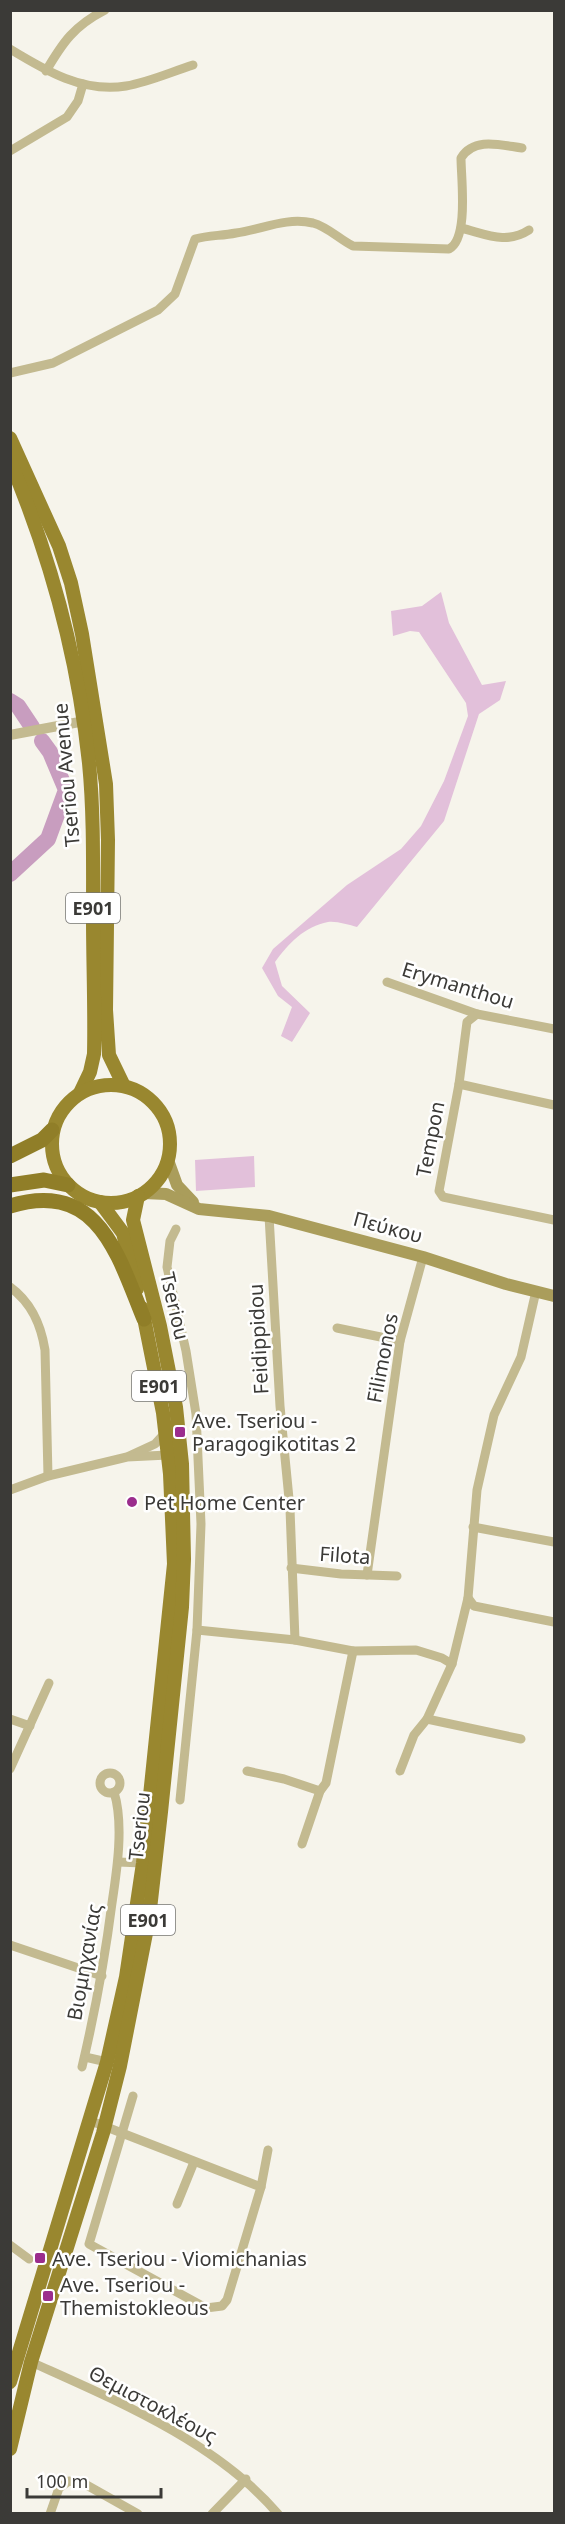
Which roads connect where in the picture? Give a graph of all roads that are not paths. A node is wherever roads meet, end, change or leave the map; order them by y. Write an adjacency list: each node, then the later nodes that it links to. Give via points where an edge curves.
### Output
1 (105, 10): 4 (street, via 85,21 64,41)
2 (10, 49): 4 (street)
3 (193, 66): 5 (street, via 128,85)
4 (46, 71): 5 (street)
5 (83, 84): 7 (street, via 67,117)
6 (522, 148): 8 (street, via 480,144 467,149 461,158)
7 (10, 151)
8 (461, 228): 9 (street, via 512,238); 10 (street, via 457,242 449,249 353,246 314,223 288,220 195,239 175,294 158,310 53,363)
9 (529, 230)
10 (10, 373)
11 (10, 438): 13 (main road, Tseriou Avenue / E901, via 59,546 71,583)
12 (10, 461): 14 (main road, Tseriou Avenue / E901, via 55,583)
13 (97, 719): 14 (street); 20 (main road, Tseriou Avenue / E901, via 108,829 109,1055)
14 (83, 721): 15 (street); 21 (main road, Tseriou Avenue / E901, via 93,841 95,1010 94,1054)
15 (10, 735)
16 (387, 982): 17 (street, Erymanthou)
17 (477, 1014): 18 (street, Erymanthou); 19 (street, Tempon, via 467,1022)
18 (555, 1029)
19 (459, 1084): 22 (street); 33 (street, Tempon, via 439,1191 443,1197)
20 (124, 1086): 21 (main road, via 105,1084); 25 (main road, via 141,1092 156,1104 166,1120 171,1140)
21 (80, 1094): 23 (main road, via 60,1113)
22 (555, 1105)
23 (52, 1130): 24 (highway, via 42,1140); 27 (main road, via 56,1168)
24 (10, 1156)
25 (168, 1160): 28 (main road, via 159,1179); 31 (main road, Πεύκου, via 180,1190)
26 (10, 1185): 27 (highway, via 44,1180)
27 (68, 1185): 29 (main road)
28 (141, 1195): 29 (main road, via 125,1202); 31 (main road, Πεύκου, via 166,1194 192,1207); 77 (main road, Tseriou / E901, via 135,1232 176,1407 184,1558 149,1918)
29 (99, 1202): 39 (main road, Tseriou / E901, via 123,1233)
30 (10, 1206): 39 (highway, via 56,1202 79,1210 93,1221 115,1248)
31 (209, 1210): 32 (main road, Πεύκου)
32 (270, 1216): 35 (main road, Πεύκου); 49 (street, Feidippidou)
33 (555, 1221)
34 (176, 1229): 54 (street, via 167,1268 196,1414 201,1524)
35 (423, 1257): 37 (main road, Πεύκου); 41 (street, Filimonos)
36 (10, 1287): 45 (street, via 34,1312 42,1333)
37 (536, 1291): 38 (main road, Πεύκου); 47 (street, via 521,1357 494,1415)
38 (555, 1296)
39 (144, 1319): 42 (main road, Tseriou / E901)
40 (337, 1328): 41 (street)
41 (400, 1341): 50 (street, Filimonos)
42 (165, 1433): 43 (main road, Tseriou / E901); 44 (street, via 155,1444)
43 (168, 1455): 44 (street); 71 (main road, Tseriou / E901, via 174,1564)
44 (127, 1457): 45 (street)
45 (48, 1476): 46 (street)
46 (10, 1490)
47 (473, 1527): 48 (street); 52 (street)
48 (555, 1542)
49 (291, 1568): 50 (street, Filota); 55 (street, Feidippidou)
50 (368, 1575): 51 (street, Filota)
51 (397, 1576)
52 (468, 1598): 53 (street, via 474,1606); 57 (street)
53 (555, 1622)
54 (197, 1630): 55 (street); 68 (street)
55 (295, 1640): 56 (street)
56 (353, 1651): 57 (street, via 416,1650); 66 (street, via 326,1783)
57 (452, 1664): 60 (street)
58 (49, 1683): 61 (street)
59 (10, 1719): 61 (street)
60 (426, 1719): 62 (street); 65 (street, via 414,1735)
61 (30, 1726): 63 (street)
62 (521, 1739)
63 (10, 1769)
64 (247, 1771): 66 (street)
65 (400, 1771)
66 (320, 1791): 69 (street)
67 (114, 1792): 70 (street, Βιομηχανίας, via 118,1807)
68 (180, 1800)
69 (302, 1844)
70 (118, 1862): 71 (street); 73 (street, Βιομηχανίας)
71 (143, 1863): 74 (main road, Tseriou / E901, via 126,1977)
72 (10, 1945): 73 (street)
73 (102, 1976): 74 (street, Βιομηχανίας, via 84,2062)
74 (107, 2062): 76 (main road, Tseriou / E901)
75 (133, 2096): 78 (street)
76 (91, 2121): 77 (street); 88 (main road, Tseriou / E901)
77 (105, 2126): 78 (street); 83 (main road, Tseriou / E901)
78 (122, 2133): 80 (street); 84 (street)
79 (268, 2150): 81 (street)
80 (194, 2162): 81 (street); 82 (street)
81 (261, 2187): 84 (street, via 227,2300 214,2309)
82 (177, 2204)
83 (72, 2233): 84 (street); 87 (main road, Tseriou / E901)
84 (89, 2244)
85 (10, 2245): 86 (street)
86 (29, 2259)
87 (31, 2362): 89 (main road, Tseriou / E901); 90 (street, Θεμιστοκλέους, via 159,2423)
88 (10, 2382)
89 (10, 2449)
90 (246, 2479): 93 (street); 94 (street, Θεμιστοκλέους)
91 (50, 2514): 92 (street, via 59,2488 69,2481 83,2483)
92 (138, 2514)
93 (212, 2514)
94 (278, 2514)

